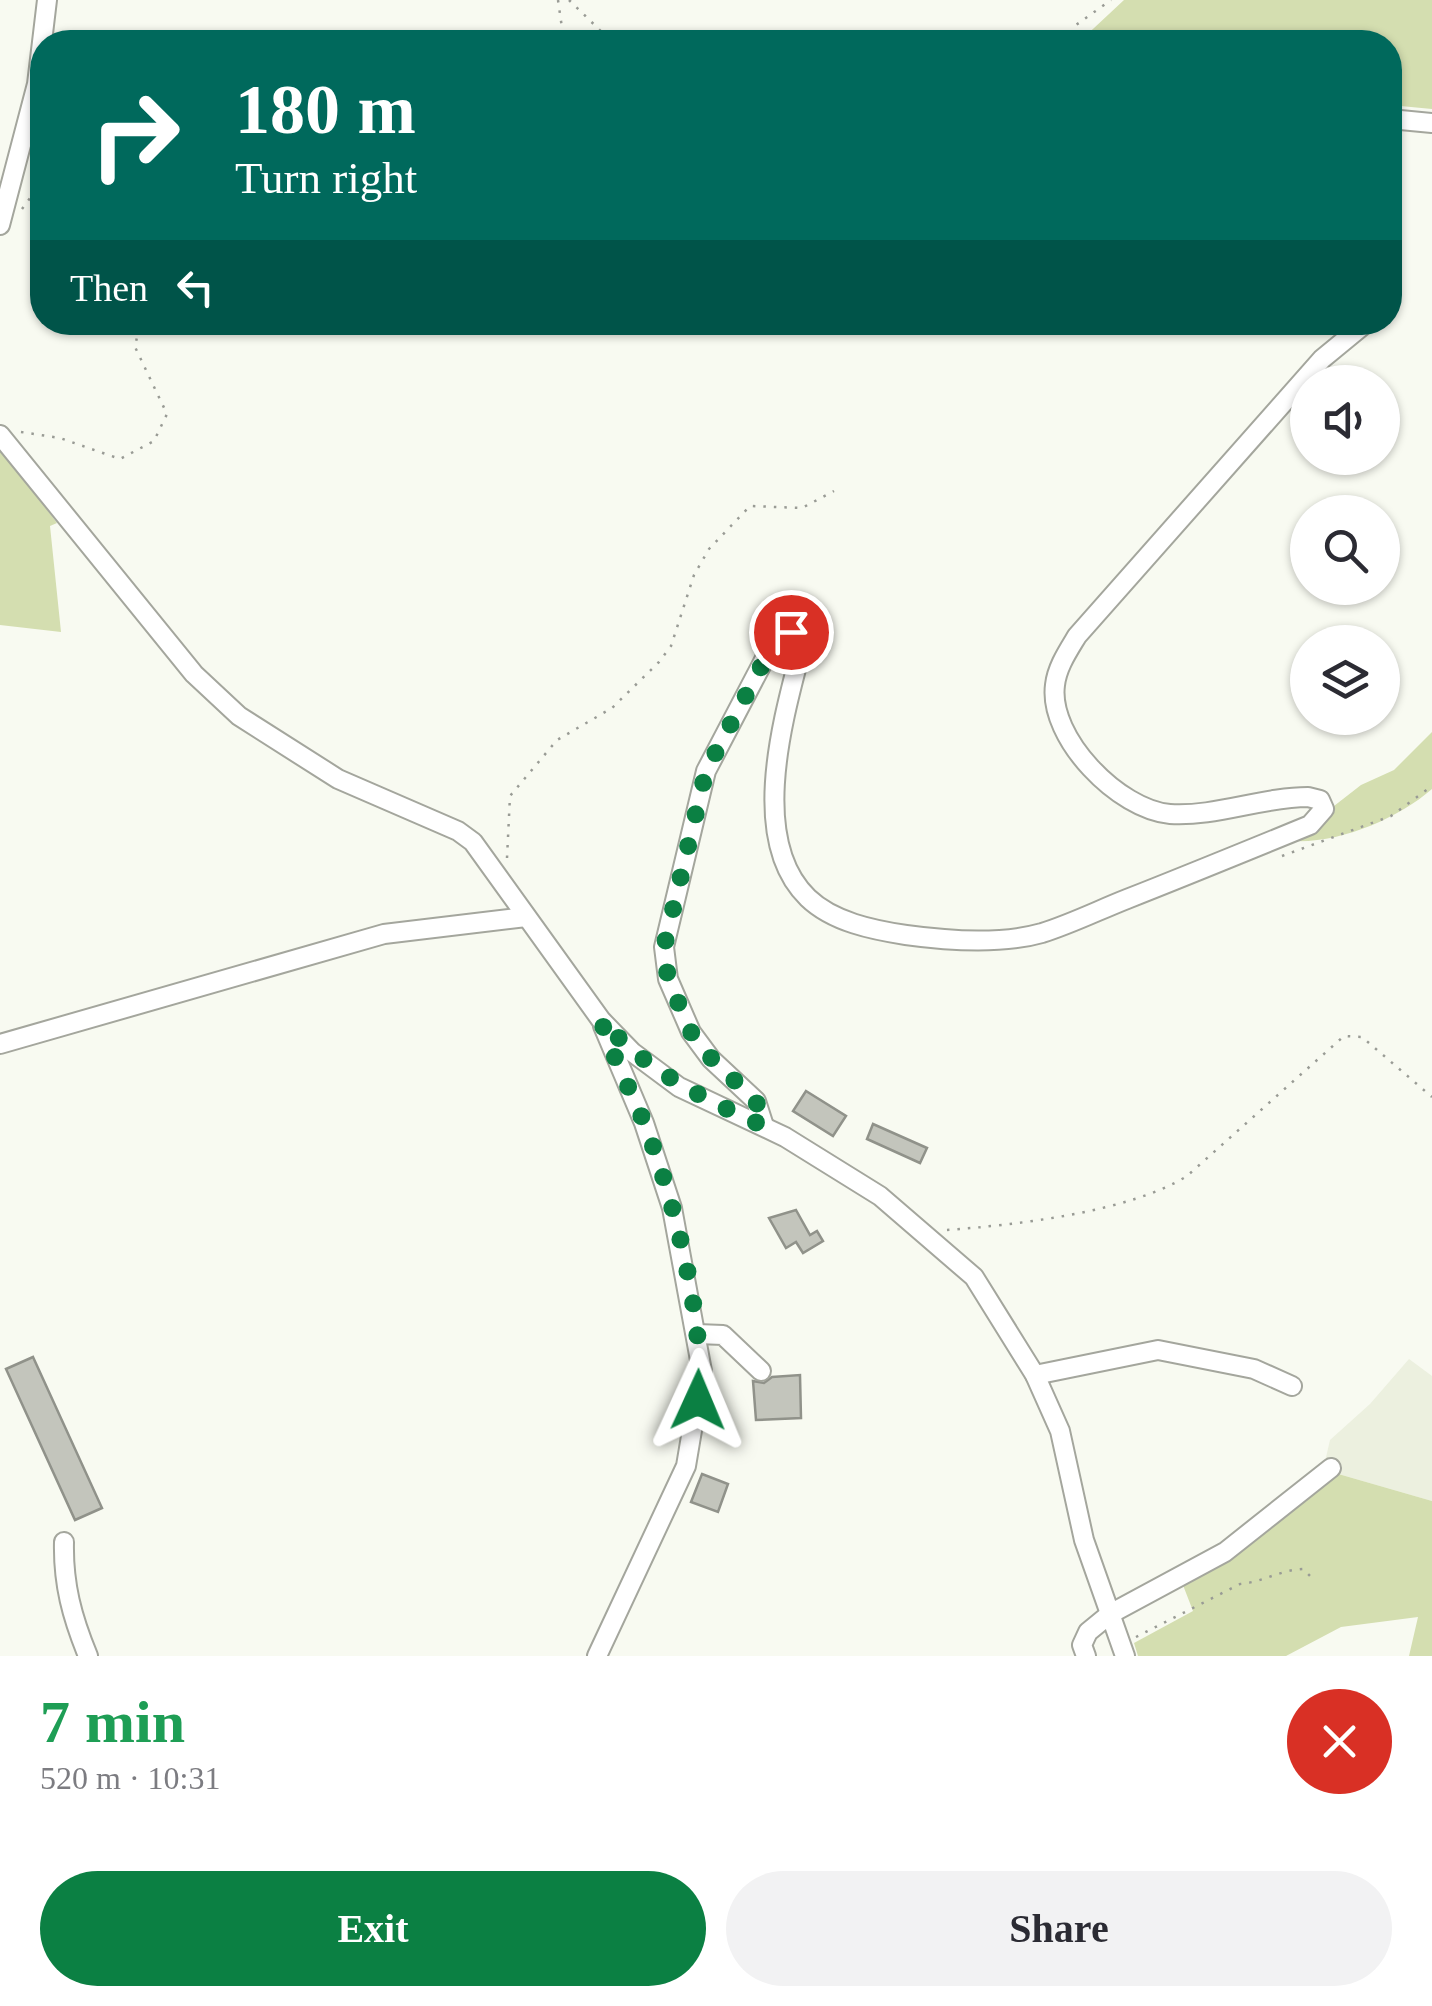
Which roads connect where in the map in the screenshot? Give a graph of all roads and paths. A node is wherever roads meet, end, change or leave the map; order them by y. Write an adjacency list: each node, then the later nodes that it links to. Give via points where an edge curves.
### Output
1 (47, 0): 5 (street)
2 (558, 0): 6 (path)
3 (568, 0): 7 (path)
4 (1111, 0): 8 (path)
5 (43, 30)
6 (562, 30)
7 (599, 30)
8 (1073, 30)
9 (30, 113): 12 (street)
10 (1402, 120): 11 (street)
11 (1432, 123)
12 (0, 225)
13 (137, 335): 15 (path, via 135,347 167,414 154,441 120,459 60,438)
14 (1351, 335): 18 (street, via 1322,359 1077,636 1054,684 1064,729 1085,760 1108,787 1147,809 1171,814 1296,797 1320,800 1324,809 1310,825)
15 (6, 434): 19 (street, via 194,674 239,716 338,779 458,831)
16 (834, 491): 19 (path, via 802,508 750,506 716,537 659,662 612,708 557,740 510,796)
17 (1432, 786): 18 (path, via 1391,816 1285,856)
18 (1258, 847): 24 (street, via 1042,933 924,938 836,916 795,882 779,838 777,742 801,650 791,632 783,636 706,771 664,947 668,979 691,1032 756,1101)
19 (502, 878): 20 (street)
20 (526, 917): 21 (street); 22 (street, via 384,934)
21 (601, 1020): 24 (street, via 679,1087); 26 (street, via 672,1208)
22 (0, 1044)
23 (1432, 1098): 25 (path, via 1362,1037 1344,1036 1162,1192 1011,1226)
24 (764, 1126): 25 (street)
25 (926, 1231): 28 (street, via 974,1277)
26 (697, 1334): 27 (street, via 723,1336); 36 (street, via 702,1371 686,1466)
27 (761, 1371)
28 (1035, 1375): 29 (street, via 1158,1350 1254,1369); 33 (street, via 1069,1456 1084,1540)
29 (1292, 1386)
30 (1332, 1468): 33 (street, via 1224,1552)
31 (64, 1542): 35 (street, via 63,1576)
32 (1311, 1577): 34 (path, via 1303,1568 1240,1584)
33 (1110, 1614): 34 (street); 37 (street, via 1088,1632)
34 (1123, 1651)
35 (88, 1656)
36 (597, 1656)
37 (1086, 1656)

